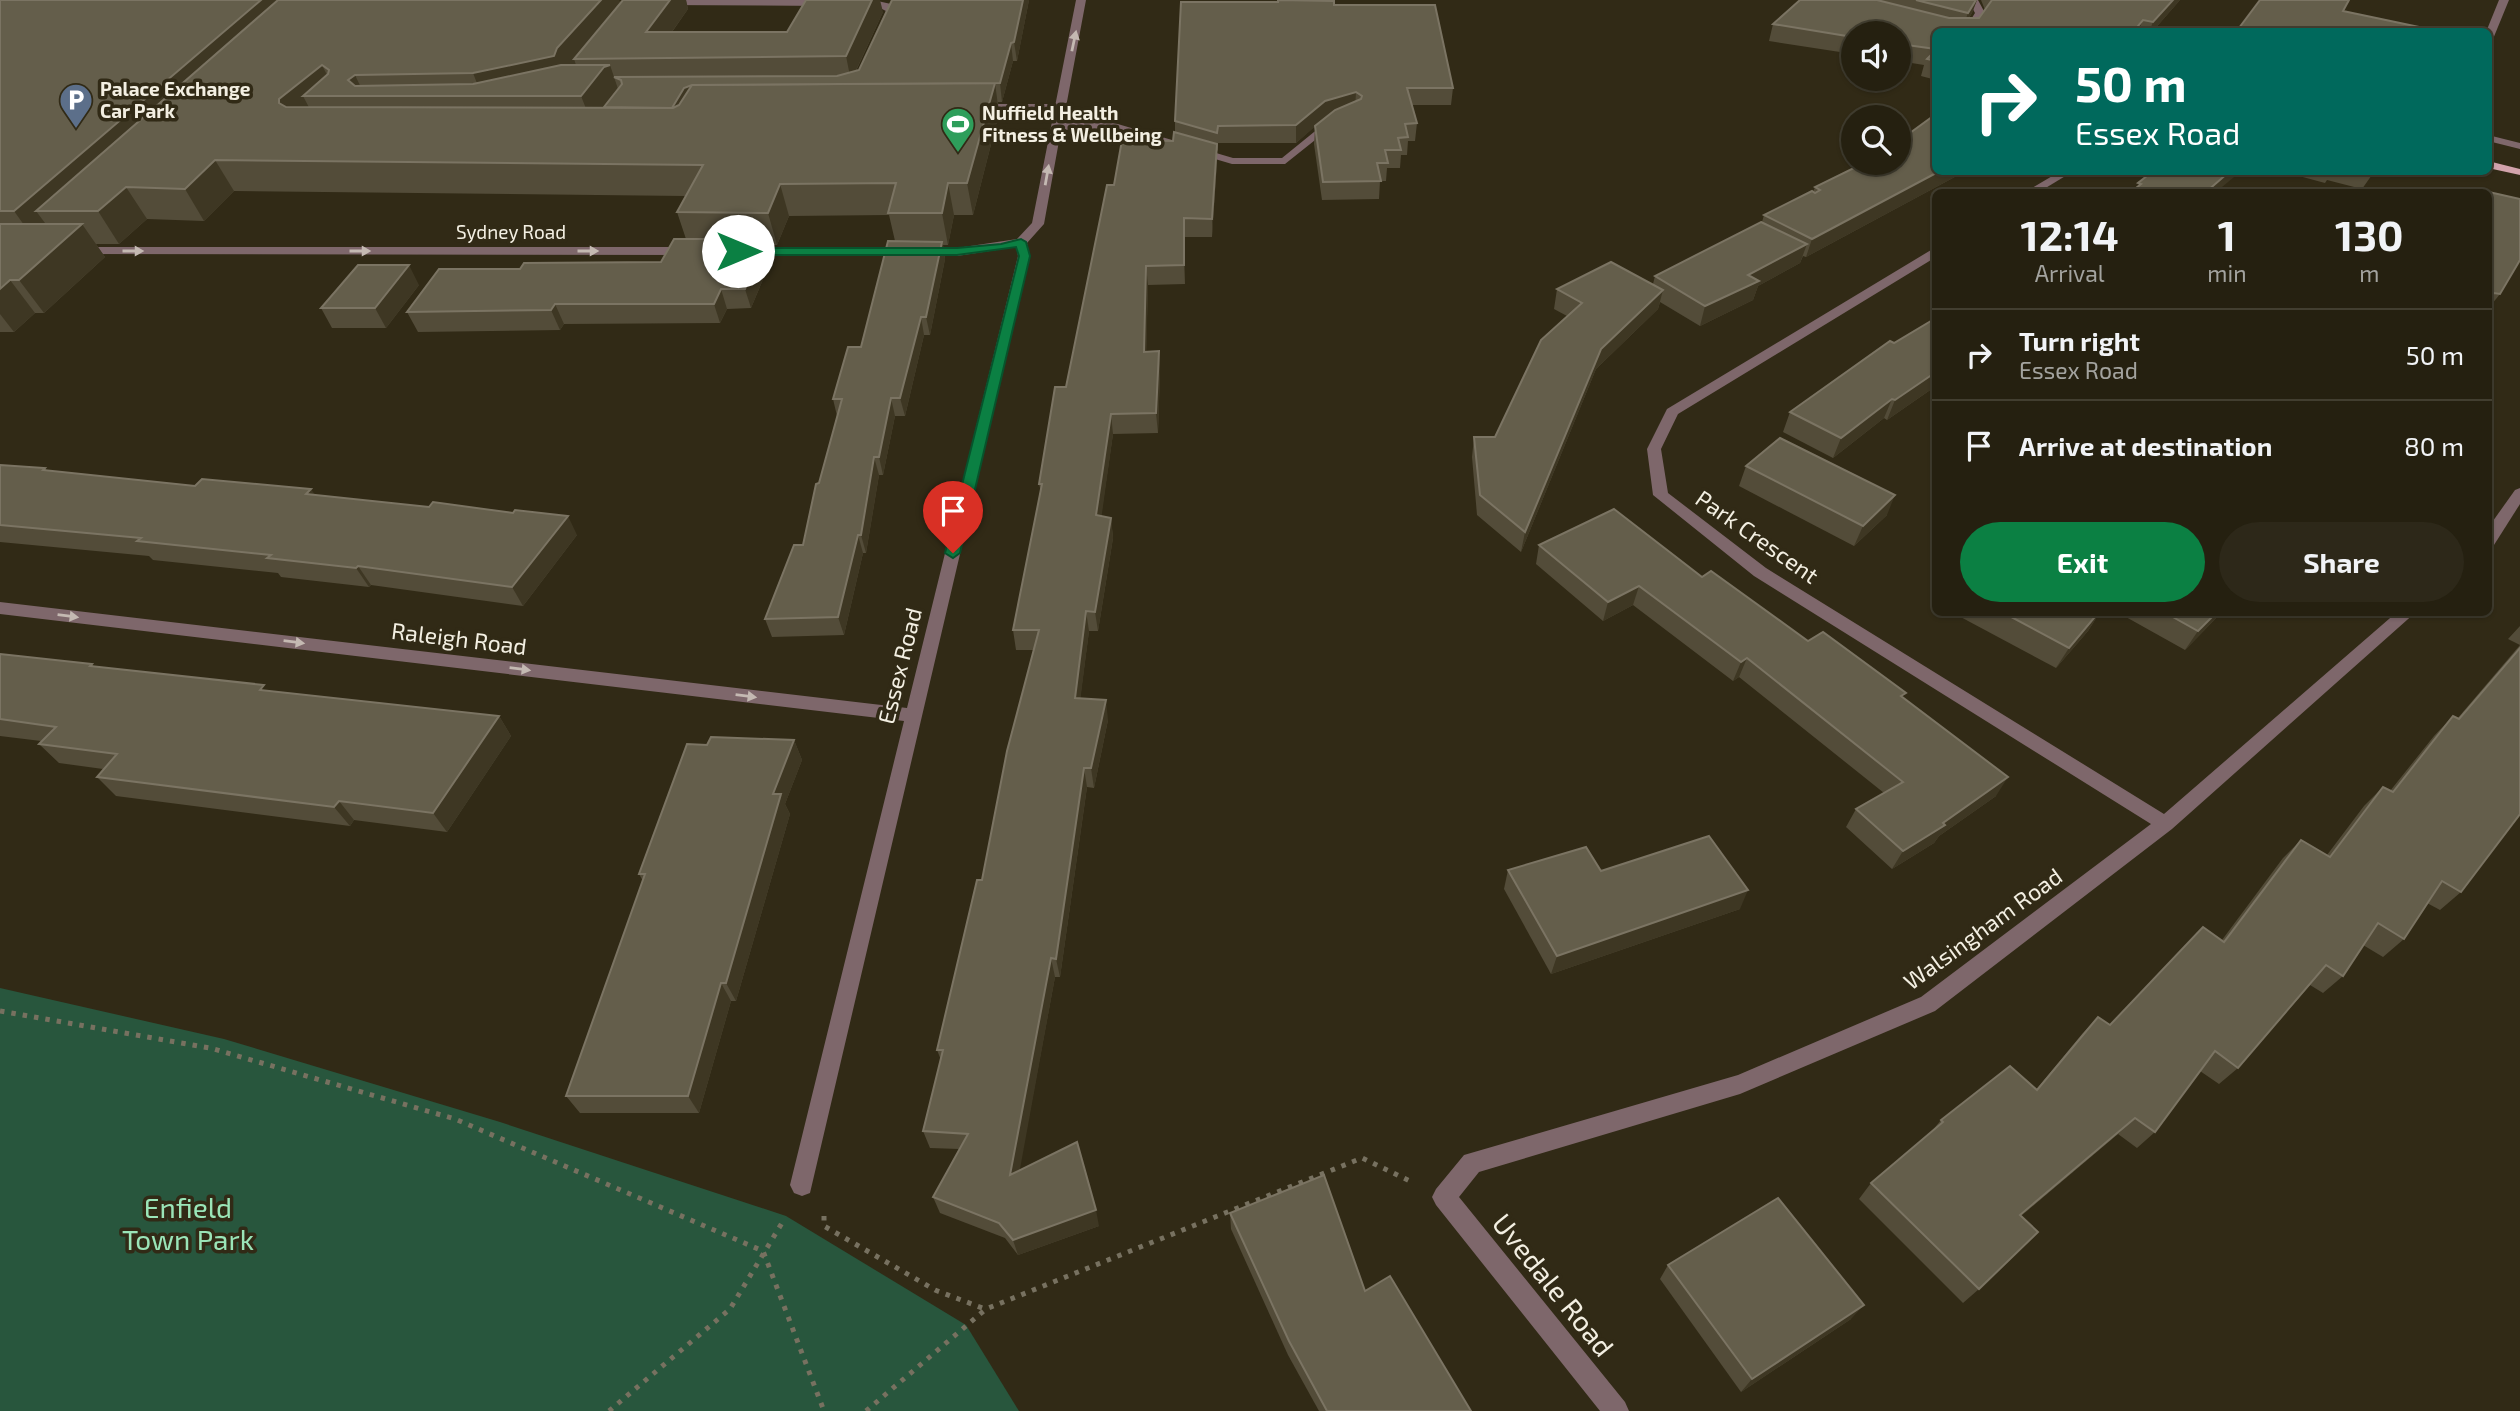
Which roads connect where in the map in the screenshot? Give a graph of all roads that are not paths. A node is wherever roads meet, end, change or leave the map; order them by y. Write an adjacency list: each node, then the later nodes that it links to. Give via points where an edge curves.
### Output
1 (1081, 0): 12 (street, one-way to 1)
2 (1973, 0): 8 (street, via 1980,13)
3 (2504, 0): 9 (street)
4 (656, 1): 6 (street)
5 (877, 2): 7 (street); 10 (street, via 891,11)
6 (835, 4)
7 (863, 4)
8 (1971, 28)
9 (2492, 29)
10 (880, 36)
11 (962, 103): 12 (street)
12 (1060, 103): 14 (street)
13 (1341, 118): 14 (street, via 1285,161 1232,161 1111,125)
14 (1055, 127): 21 (street, one-way to 14, via 1038,224)
15 (2492, 139): 16 (street)
16 (2520, 146)
17 (2492, 165): 18 (main road)
18 (2520, 172)
19 (2061, 175): 20 (street)
20 (2036, 189)
21 (1021, 242): 24 (street, via 957,251); 30 (street, Essex Road, via 1024,256)
22 (67, 251): 23 (street, Sydney Road, one-way to 23)
23 (706, 251)
24 (734, 251)
25 (1932, 253): 31 (street, Park Crescent, via 1672,412 1654,449 1661,495 1760,572)
26 (2520, 493): 27 (street)
27 (2492, 535)
28 (0, 608): 30 (street, Raleigh Road, one-way to 30)
29 (2403, 616): 31 (street, Walsingham Road)
30 (913, 715): 32 (street, Essex Road)
31 (2165, 824): 33 (street, Walsingham Road, via 1928,1004 1740,1084 1472,1163)
32 (803, 1185)
33 (1444, 1197): 34 (street, Uvedale Road)
34 (1616, 1411)

